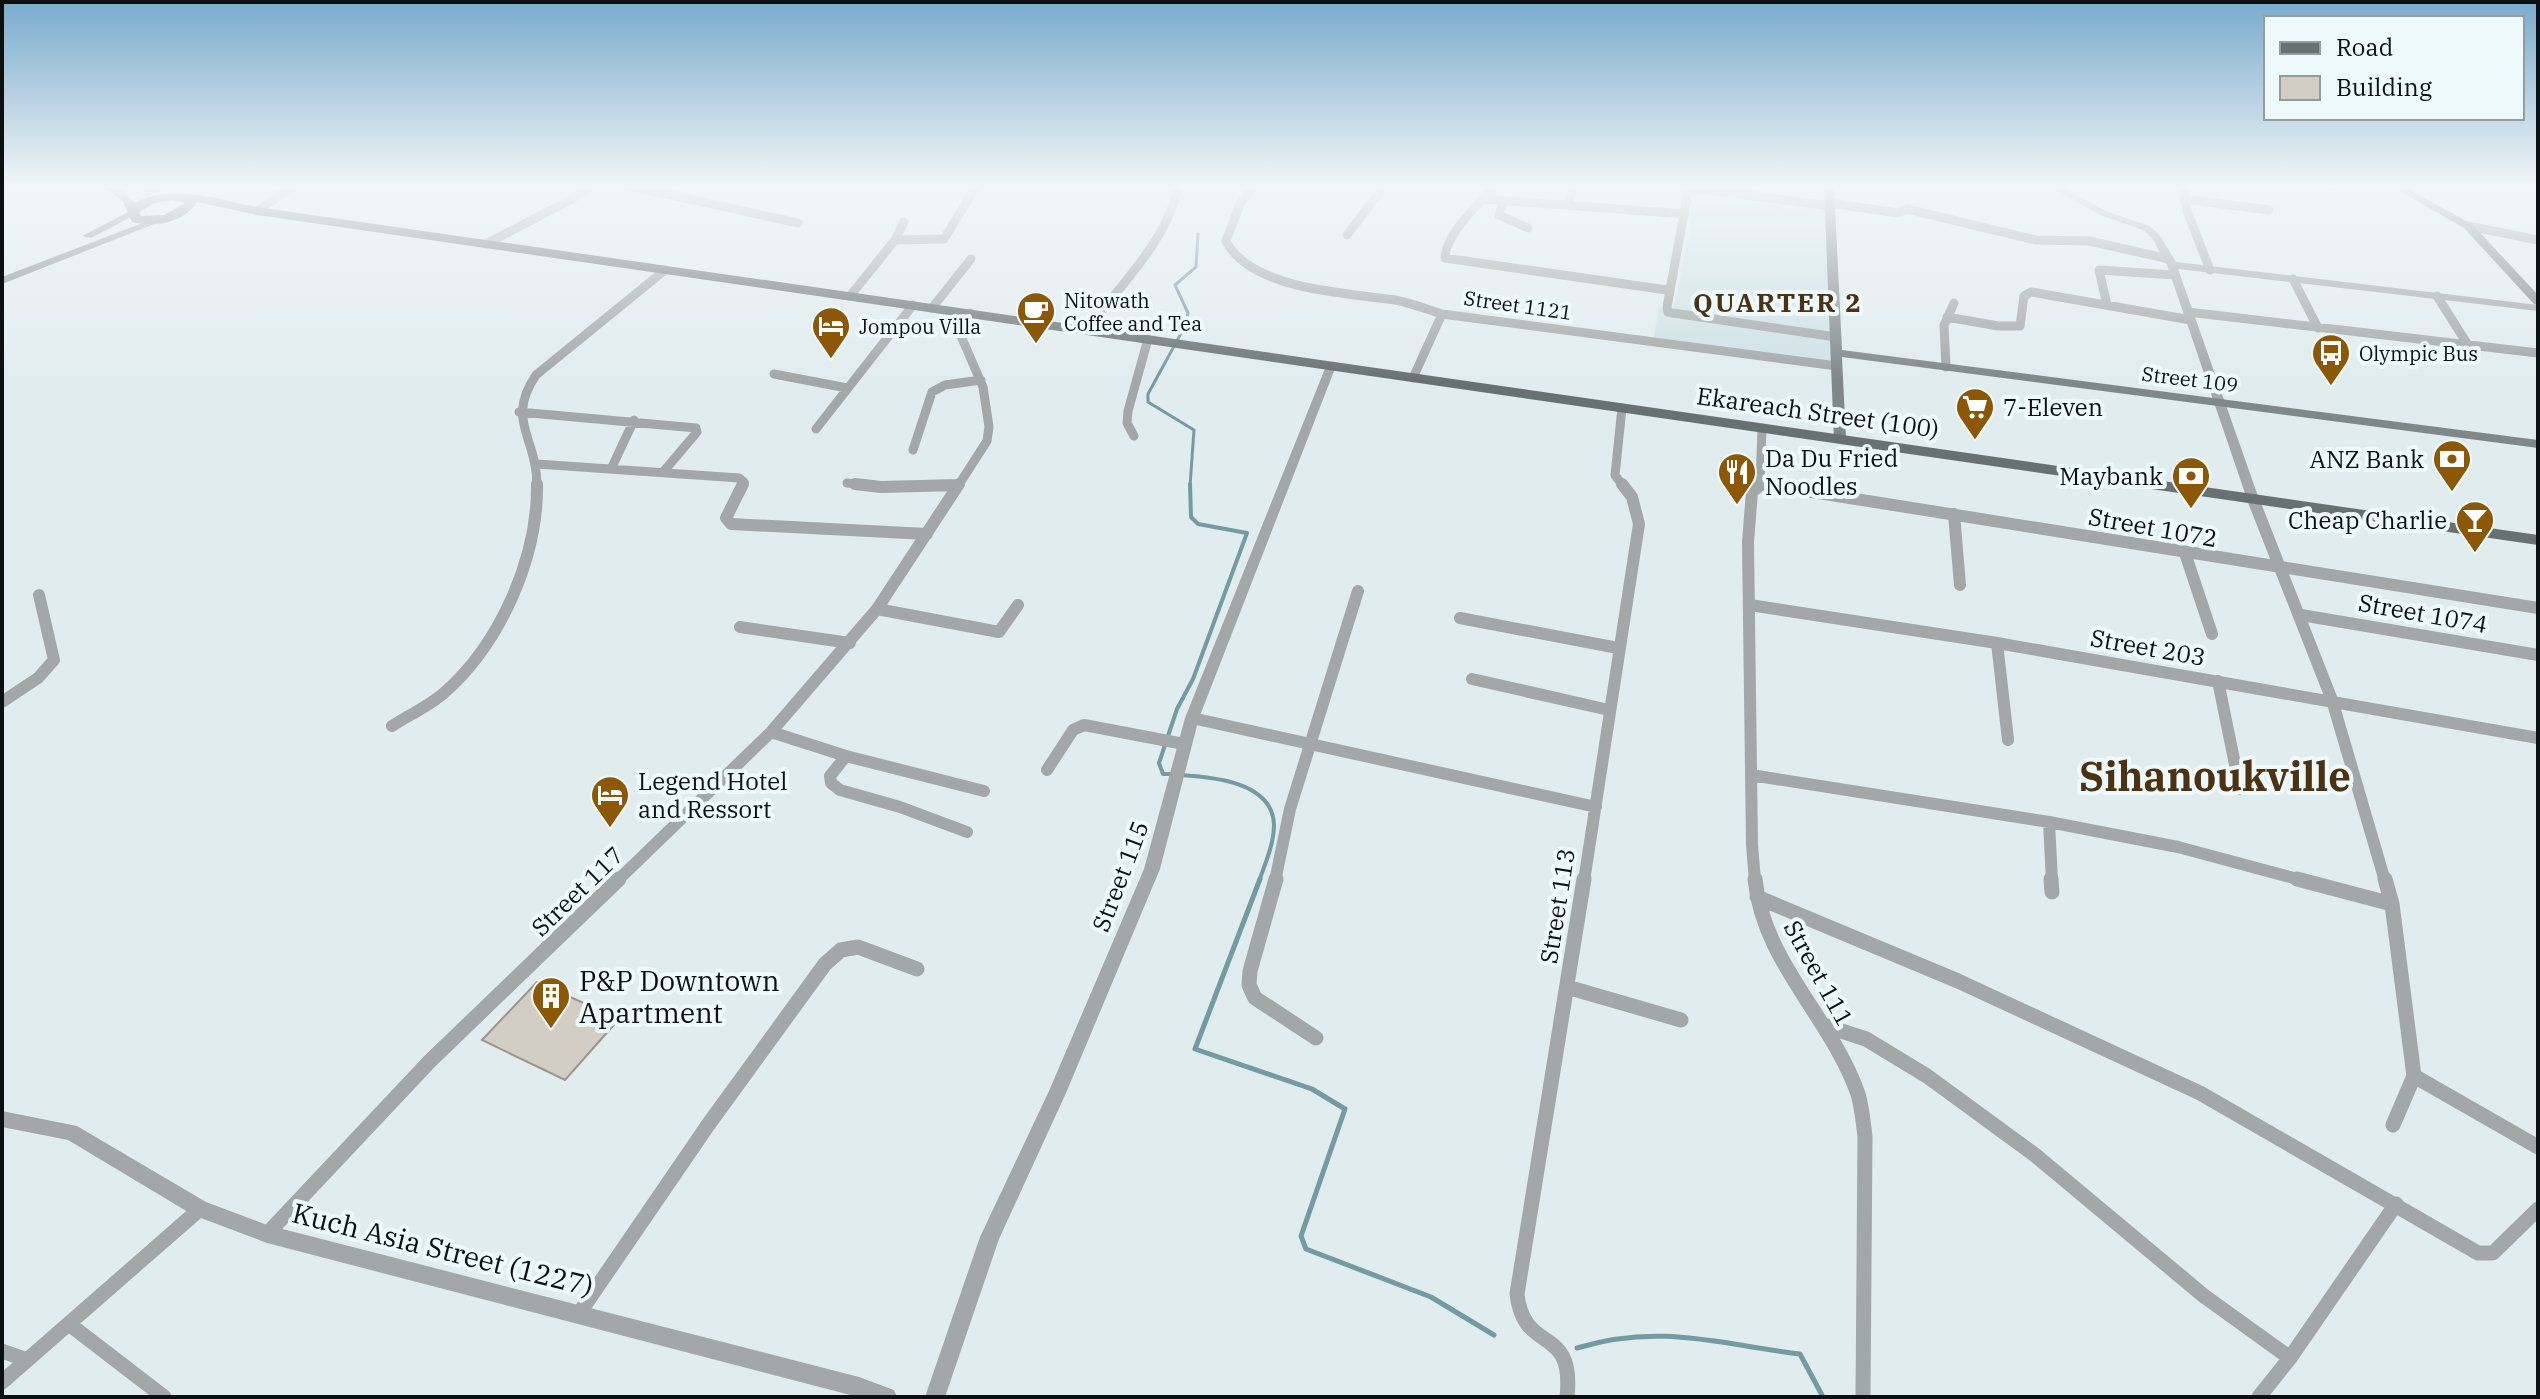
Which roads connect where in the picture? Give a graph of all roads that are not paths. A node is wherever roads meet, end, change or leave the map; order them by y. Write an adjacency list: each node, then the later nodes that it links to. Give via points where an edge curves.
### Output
1 (52, 250): 16 (main road)
2 (81, 250): 20 (main road)
3 (529, 250): 17 (main road)
4 (887, 250): 22 (street)
5 (1146, 250): 34 (street)
6 (1231, 250): 30 (street, Street 1121, via 1254,268 1301,287 1399,301)
7 (1445, 250): 21 (street, via 1445,258)
8 (1673, 250): 21 (street)
9 (1833, 250): 35 (main road)
10 (2123, 250): 15 (street)
11 (2163, 250): 15 (street)
12 (2203, 250): 18 (street)
13 (2490, 250): 27 (main road)
14 (971, 259): 28 (street)
15 (2172, 267): 18 (street); 26 (street, via 2099,270); 31 (street)
16 (2, 270)
17 (665, 270): 22 (main road); 48 (street, via 536,375 525,389)
18 (2210, 270): 19 (street)
19 (2293, 279): 23 (street); 33 (street)
20 (2, 281)
21 (1667, 290): 35 (street, via 1668,312)
22 (850, 296): 25 (main road)
23 (2437, 296): 27 (street); 37 (street)
24 (1954, 303): 32 (street)
25 (913, 305): 28 (main road); 45 (street)
26 (2107, 305): 31 (street); 32 (street, via 2031,292 2024,296 2020,326)
27 (2538, 305)
28 (932, 308): 29 (main road)
29 (970, 313): 34 (main road); 44 (street, Street 117, via 961,336)
30 (1442, 314): 39 (street, Street 1121); 43 (street)
31 (2189, 316): 33 (street); 46 (street)
32 (1947, 317): 41 (street)
33 (2318, 328): 37 (street)
34 (1086, 330): 36 (main road)
35 (1836, 337): 39 (main road)
36 (1156, 340): 40 (main road, Ekareach Street (100)); 52 (street, via 1128,411)
37 (2468, 345): 38 (street)
38 (2538, 353)
39 (1836, 359): 41 (main road, Street 109); 53 (main road)
40 (1331, 366): 43 (main road, Ekareach Street (100)); 88 (street, Street 115)
41 (1946, 367): 46 (main road, Street 109)
42 (774, 374): 45 (street)
43 (1413, 378): 47 (main road, Ekareach Street (100))
44 (981, 380): 55 (street, via 932,392); 61 (street, Street 117, via 990,403 987,441)
45 (847, 388): 51 (street)
46 (2219, 403): 54 (main road, Street 109); 62 (street)
47 (1622, 408): 50 (main road, Ekareach Street (100)); 81 (street, Street 113, via 1615,475 1632,497 1639,524)
48 (519, 412): 49 (street); 56 (street)
49 (634, 420): 57 (street); 58 (street, via 696,428)
50 (1762, 428): 53 (main road, Ekareach Street (100)); 60 (street, Street 111)
51 (816, 429)
52 (1134, 436)
53 (1839, 439): 62 (main road, Ekareach Street (100))
54 (2538, 444)
55 (913, 450)
56 (537, 464): 57 (street); 89 (street, via 537,516 511,598 471,665 444,693)
57 (612, 467): 58 (street)
58 (664, 471): 64 (street, via 743,479 726,518 731,524)
59 (847, 483): 61 (street)
60 (1762, 484): 63 (street, Street 1072); 72 (street, Street 111, via 1752,492)
61 (957, 485): 64 (street, Street 117)
62 (2253, 499): 65 (main road, Ekareach Street (100)); 67 (street)
63 (1954, 514): 66 (street, Street 1072); 68 (street)
64 (927, 534): 74 (street, Street 117)
65 (2538, 540)
66 (2185, 553): 67 (street, Street 1072); 78 (street)
67 (2282, 569): 73 (street, Street 1072); 75 (street)
68 (1960, 585)
69 (1358, 591): 93 (street)
70 (39, 595): 86 (street, via 54,660)
71 (1018, 605): 74 (street, via 999,632)
72 (1750, 605): 80 (street, Street 203); 97 (street, Street 111)
73 (2538, 608)
74 (877, 609): 79 (street, Street 117)
75 (2301, 615): 82 (street, Street 1074); 85 (street)
76 (1460, 618): 81 (street)
77 (740, 627): 79 (street)
78 (2212, 634)
79 (850, 643): 90 (street, Street 117)
80 (1997, 643): 84 (street, Street 203); 92 (street)
81 (1618, 648): 87 (street, Street 113)
82 (2538, 655)
83 (1472, 679): 87 (street)
84 (2218, 681): 85 (street, Street 203); 98 (street)
85 (2332, 700): 91 (street, Street 203); 105 (street)
86 (2, 702)
87 (1609, 710): 100 (street, Street 113)
88 (1192, 718): 93 (street); 94 (street, Street 115)
89 (392, 726)
90 (771, 732): 95 (street); 118 (street, Street 117, via 430,1061)
91 (2538, 738)
92 (2008, 740)
93 (1310, 741): 100 (street); 110 (street, via 1249,985 1255,998)
94 (1182, 752): 96 (street, via 1084,725 1073,730); 127 (street, Street 115, via 1152,869 990,1237)
95 (846, 756): 99 (street); 102 (street, via 830,776 840,790)
96 (1047, 770)
97 (1751, 775): 101 (street); 104 (street, Street 111)
98 (2240, 789)
99 (984, 791)
100 (1596, 807): 107 (street, Street 113)
101 (2049, 822): 103 (street); 105 (street, via 2178,847)
102 (967, 832)
103 (2052, 892)
104 (1757, 897): 109 (street, Street 111, via 1785,968); 115 (street, via 1958,981 2200,1093)
105 (2392, 904): 111 (street)
106 (917, 969): 119 (street, via 858,947 841,950 825,964)
107 (1567, 987): 108 (street); 128 (street, Street 113, via 1517,1294 1528,1325 1564,1352 1571,1370)
108 (1681, 1020)
109 (1823, 1025): 122 (street, via 1866,1039 1927,1076); 129 (street, Street 111, via 1858,1094 1865,1136)
110 (1316, 1038)
111 (2414, 1076): 113 (street); 114 (street)
112 (2, 1119): 116 (street, Kuch Asia Street (1227), via 71,1132)
113 (2393, 1125)
114 (2538, 1147)
115 (2396, 1204): 117 (street, via 2478,1253 2493,1253); 122 (street)
116 (200, 1209): 118 (street, Kuch Asia Street (1227)); 120 (street)
117 (2538, 1209)
118 (267, 1234): 119 (street, Kuch Asia Street (1227))
119 (580, 1312): 126 (street, Kuch Asia Street (1227))
120 (69, 1324): 123 (street); 125 (street)
121 (2, 1351): 123 (street)
122 (2290, 1358): 130 (street)
123 (27, 1360): 124 (street)
124 (2, 1382)
125 (164, 1397)
126 (887, 1397)
127 (935, 1397)
128 (1567, 1397)
129 (1863, 1397)
130 (2259, 1397)

